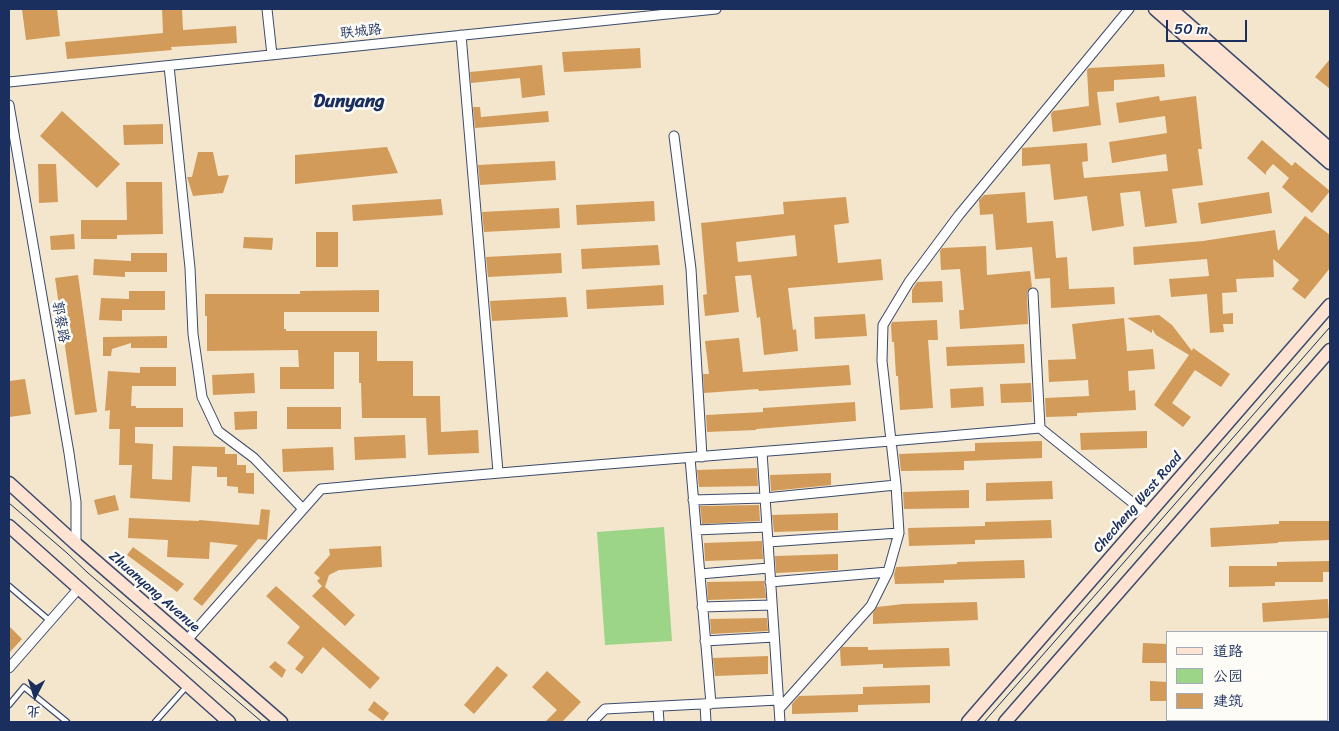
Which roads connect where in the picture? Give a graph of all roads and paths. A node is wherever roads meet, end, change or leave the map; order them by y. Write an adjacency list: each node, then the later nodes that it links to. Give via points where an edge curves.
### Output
1 (267, 9): 7 (street)
2 (709, 9): 6 (street, 联城路)
3 (1129, 9): 18 (street, via 959,215 909,282 883,325 882,361)
4 (1155, 9): 13 (main road)
5 (1171, 9): 12 (main road)
6 (461, 35): 7 (street, 联城路); 22 (street)
7 (272, 55): 8 (street, 联城路)
8 (169, 66): 9 (street, 联城路); 27 (street, via 190,268 193,334 202,397 218,431 254,458)
9 (9, 82)
10 (9, 105): 34 (street, 郭蔡路, via 69,453 76,502)
11 (674, 136): 20 (street, via 691,269)
12 (1330, 149)
13 (1330, 163)
14 (1034, 293): 17 (street)
15 (1330, 305): 28 (main road, Checheng West Road)
16 (1330, 350): 62 (main road)
17 (1040, 428): 18 (street); 28 (street)
18 (891, 442): 19 (street); 24 (street)
19 (762, 452): 20 (street); 25 (street)
20 (702, 457): 21 (street)
21 (690, 458): 22 (street); 26 (street)
22 (498, 472): 27 (street, via 321,489)
23 (9, 483): 34 (main road, Zhuanyang Avenue)
24 (896, 485): 25 (street); 32 (street)
25 (765, 498): 26 (street); 30 (street)
26 (693, 500): 31 (street)
27 (304, 509): 45 (street)
28 (1148, 515): 61 (main road, Checheng West Road)
29 (9, 526): 40 (main road)
30 (767, 526): 31 (street); 33 (street)
31 (696, 530): 37 (street)
32 (899, 533): 33 (street); 36 (street)
33 (768, 542): 35 (street)
34 (76, 544): 45 (main road, Zhuanyang Avenue)
35 (769, 568): 37 (street); 38 (street)
36 (888, 572): 38 (street); 49 (street, via 871,606)
37 (700, 574): 42 (street)
38 (770, 582): 41 (street)
39 (9, 586): 43 (lane)
40 (78, 588): 43 (street); 48 (main road)
41 (772, 606): 42 (street); 44 (street)
42 (702, 607): 46 (street)
43 (50, 620): 47 (street)
44 (774, 638): 46 (street); 49 (street)
45 (187, 640): 56 (main road, Zhuanyang Avenue)
46 (705, 641): 51 (street)
47 (9, 668)
48 (188, 686): 54 (lane); 55 (main road)
49 (778, 704): 51 (street); 60 (street)
50 (9, 705): 53 (lane, via 24,687)
51 (708, 705): 52 (street); 59 (street)
52 (658, 707): 57 (street, via 605,709); 58 (street)
53 (67, 722)
54 (155, 722)
55 (229, 722)
56 (281, 722)
57 (592, 722)
58 (659, 722)
59 (706, 722)
60 (780, 722)
61 (968, 722)
62 (1005, 722)

